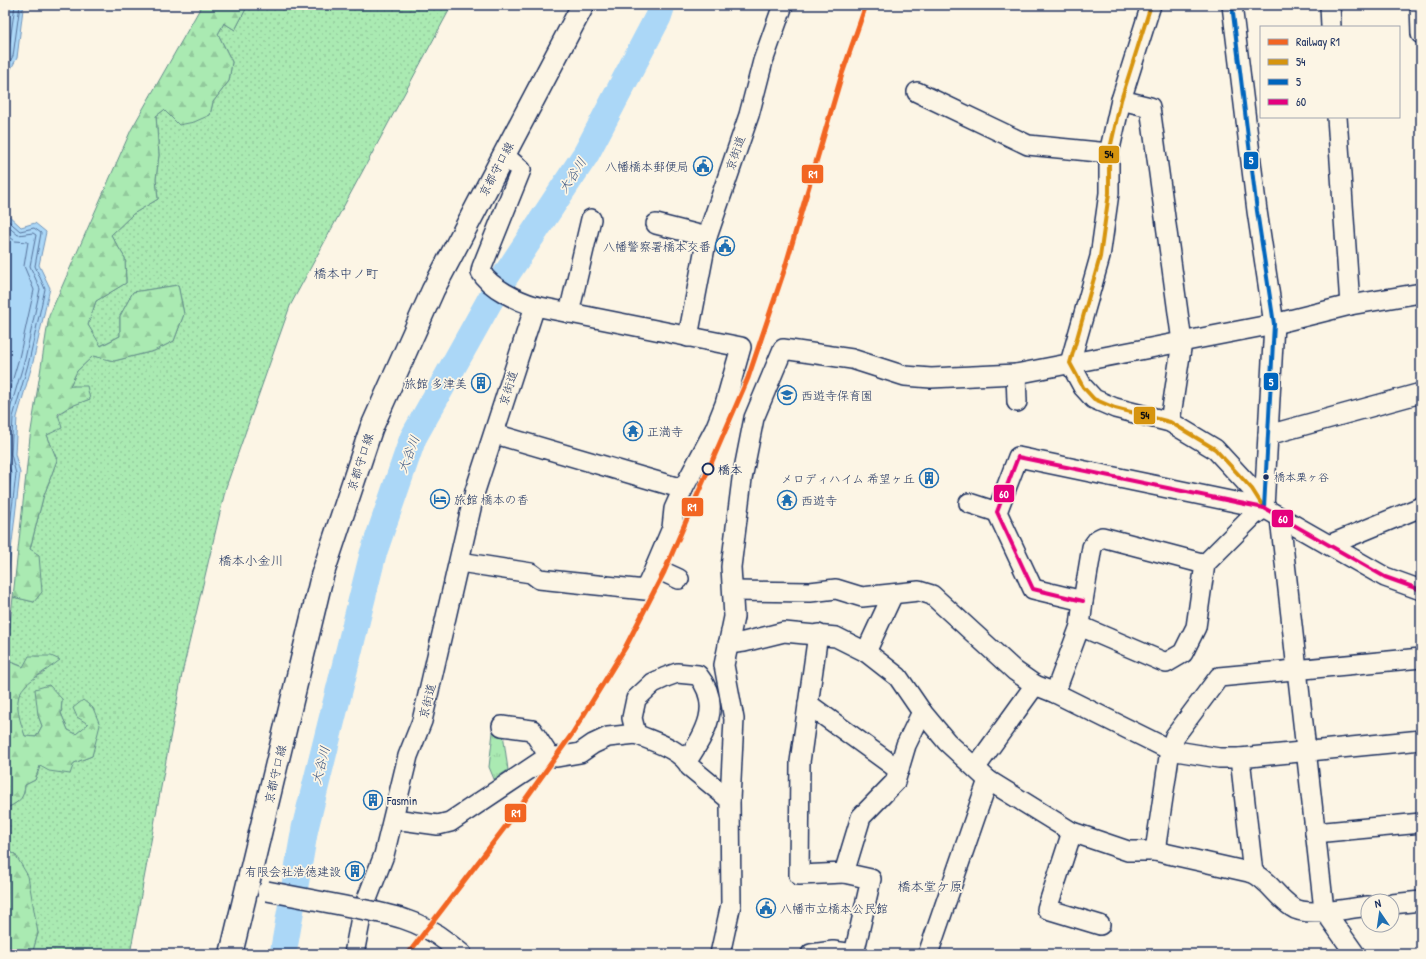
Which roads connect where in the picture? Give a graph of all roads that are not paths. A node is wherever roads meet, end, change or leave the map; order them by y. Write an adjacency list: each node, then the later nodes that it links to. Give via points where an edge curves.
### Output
1 (583, 5): 13 (main road, 京都守口線)
2 (783, 5): 16 (street, 京街道)
3 (1151, 5): 10 (street)
4 (1232, 5): 21 (street, via 1257,211)
5 (1330, 5): 7 (street)
6 (1420, 5): 8 (street)
7 (1332, 26)
8 (1421, 34)
9 (917, 92): 12 (street, via 1028,145)
10 (1121, 100): 12 (street); 23 (street, via 1150,107)
11 (1337, 118): 18 (street)
12 (1109, 153): 24 (street, via 1109,193 1100,257)
13 (504, 155): 19 (street, via 521,170 481,272 508,295); 74 (main road, 京都守口線, via 433,290 371,428 322,576)
14 (591, 219): 20 (street)
15 (656, 224): 16 (street)
16 (707, 237): 22 (street, 京街道)
17 (1421, 293): 18 (street)
18 (1350, 305): 21 (street)
19 (535, 306): 20 (street); 29 (street, 京街道)
20 (569, 313): 22 (street)
21 (1274, 324): 23 (street); 30 (street)
22 (688, 336): 31 (street, via 740,346 723,410)
23 (1182, 342): 24 (street); 28 (street)
24 (1070, 363): 25 (street); 28 (street, via 1083,387 1094,399 1115,408)
25 (1016, 374): 27 (street); 42 (street, via 931,378 905,376 852,359 783,349 754,418 742,479 731,567)
26 (1421, 393): 30 (street)
27 (1017, 402)
28 (1170, 422): 34 (street, via 1215,449 1252,489)
29 (494, 434): 31 (street); 38 (street, 京街道, via 475,492)
30 (1268, 435): 34 (street)
31 (683, 489): 40 (street, via 674,509 672,528)
32 (969, 503): 35 (street)
33 (1421, 507): 37 (street)
34 (1264, 508): 35 (street, via 1018,457); 36 (street); 39 (street)
35 (997, 512): 45 (street, via 1033,589)
36 (1280, 518): 37 (street); 51 (street)
37 (1329, 545): 43 (street, via 1385,577)
38 (460, 562): 40 (street, via 531,573 539,579 645,590); 67 (street, 京街道, via 422,721 408,756)
39 (1205, 564): 45 (street, via 1102,537 1092,547); 46 (street, via 1196,628 1183,653 1166,663)
40 (655, 568): 41 (street)
41 (679, 579)
42 (733, 590): 44 (street, via 810,592 836,589 862,597); 48 (street, via 734,617)
43 (1421, 590)
44 (893, 594): 49 (street); 52 (street, via 919,591 932,595 1015,671)
45 (1083, 601): 46 (street)
46 (1080, 626): 53 (street)
47 (818, 634): 48 (street, via 784,632); 49 (street, via 836,637); 54 (street)
48 (728, 644): 66 (street, via 724,665 734,719)
49 (866, 652): 55 (street, via 898,677)
50 (1421, 658): 51 (street)
51 (1297, 670): 59 (street, via 1218,677 1175,736); 60 (street)
52 (1035, 685): 53 (street); 65 (street)
53 (1055, 693): 59 (street)
54 (808, 704): 64 (street); 72 (street, via 800,762 799,875)
55 (922, 712): 64 (street, via 906,745); 65 (street, via 947,742)
56 (502, 726): 61 (street, via 532,730)
57 (636, 734): 61 (street, via 608,738 580,752 557,757); 63 (street, via 673,751); 63 (street, via 632,718 636,699 653,683 666,676 677,673 698,675 705,684 710,715 704,734)
58 (1421, 740): 60 (street)
59 (1170, 750): 62 (street, via 1219,758); 71 (street)
60 (1306, 751): 62 (street); 70 (street)
61 (549, 756): 67 (street, via 450,822 438,825)
62 (1240, 758): 73 (street)
63 (687, 761): 66 (street, via 690,767)
64 (899, 770): 72 (street, via 895,782 861,817)
65 (982, 774): 69 (street); 86 (street)
66 (730, 800): 83 (street, via 731,904)
67 (394, 819): 81 (street, 京街道, via 384,855 362,912)
68 (1421, 823): 70 (street)
69 (1072, 832): 71 (street, via 1128,851); 79 (street, via 1047,909)
70 (1315, 833): 78 (street)
71 (1155, 851): 73 (street)
72 (844, 873): 85 (street, via 871,879)
73 (1252, 873): 78 (street, via 1262,877 1292,908 1307,913)
74 (257, 889): 80 (main road, 京都守口線); 82 (street, bridge, via 406,919 432,930)
75 (1421, 901): 76 (street)
76 (1400, 903)
77 (1360, 907): 78 (street)
78 (1324, 910): 87 (street)
79 (1100, 925)
80 (231, 954)
81 (354, 954)
82 (462, 954)
83 (720, 954)
84 (811, 954): 85 (street, via 832,951)
85 (854, 954)
86 (928, 954)
87 (1355, 954)

